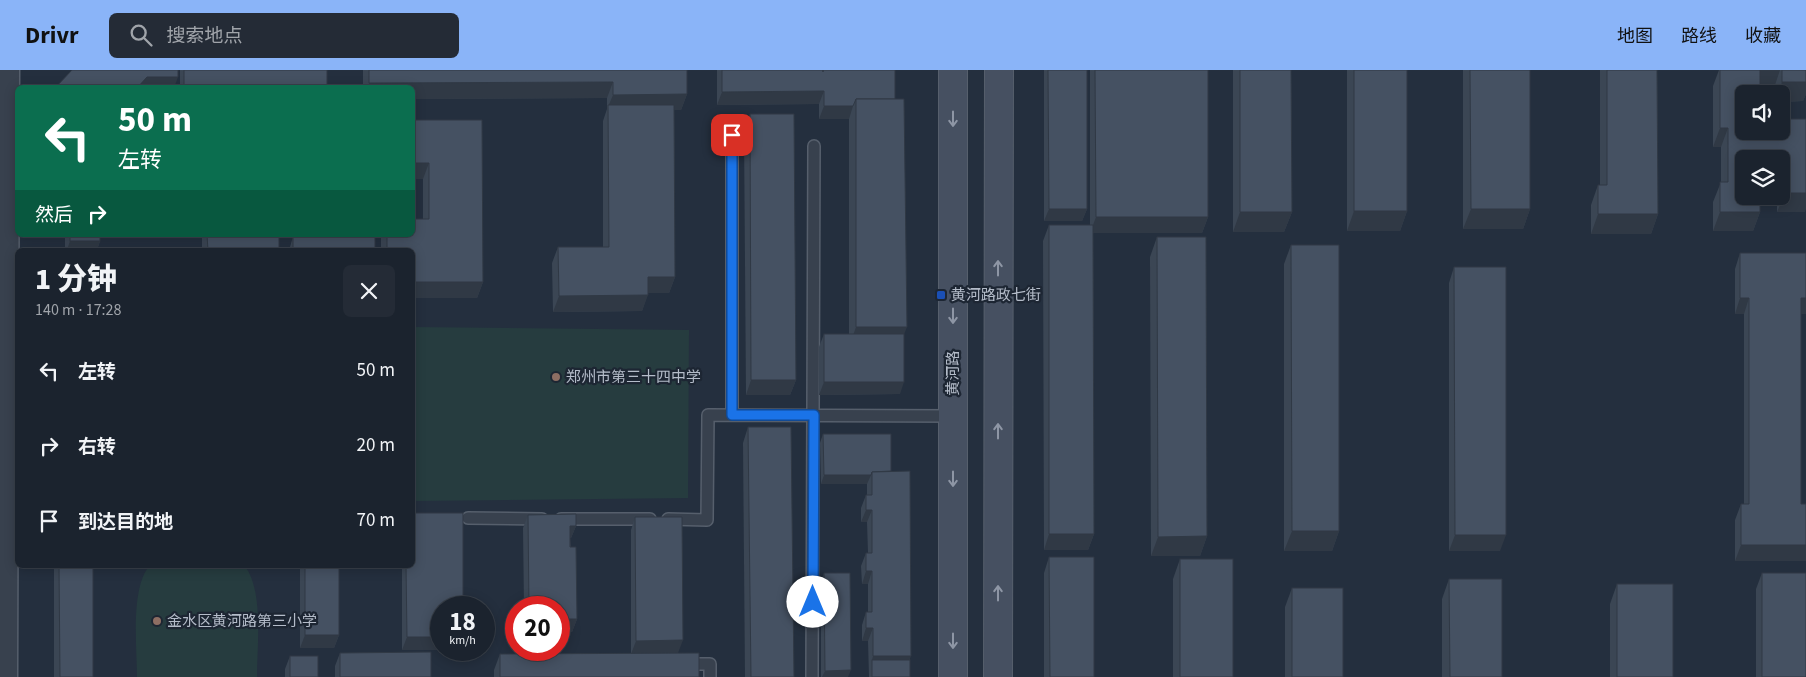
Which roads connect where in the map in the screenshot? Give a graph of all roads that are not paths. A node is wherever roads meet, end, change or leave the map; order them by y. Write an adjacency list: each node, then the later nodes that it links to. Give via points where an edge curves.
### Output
1 (8, 70): 6 (street)
2 (953, 70): 9 (main road, 黄河路, one-way to 9)
3 (998, 70): 17 (main road, one-way to 3)
4 (732, 135): 7 (lane)
5 (814, 146): 8 (lane)
6 (3, 359): 11 (street)
7 (732, 415): 8 (lane); 10 (lane, via 708,415 707,520)
8 (814, 415): 9 (lane); 15 (lane)
9 (953, 416): 16 (main road, 黄河路, one-way to 16)
10 (468, 518)
11 (3, 633): 13 (street)
12 (672, 664): 14 (lane, via 710,664)
13 (6, 677)
14 (710, 677)
15 (812, 677)
16 (953, 677)
17 (998, 677)

